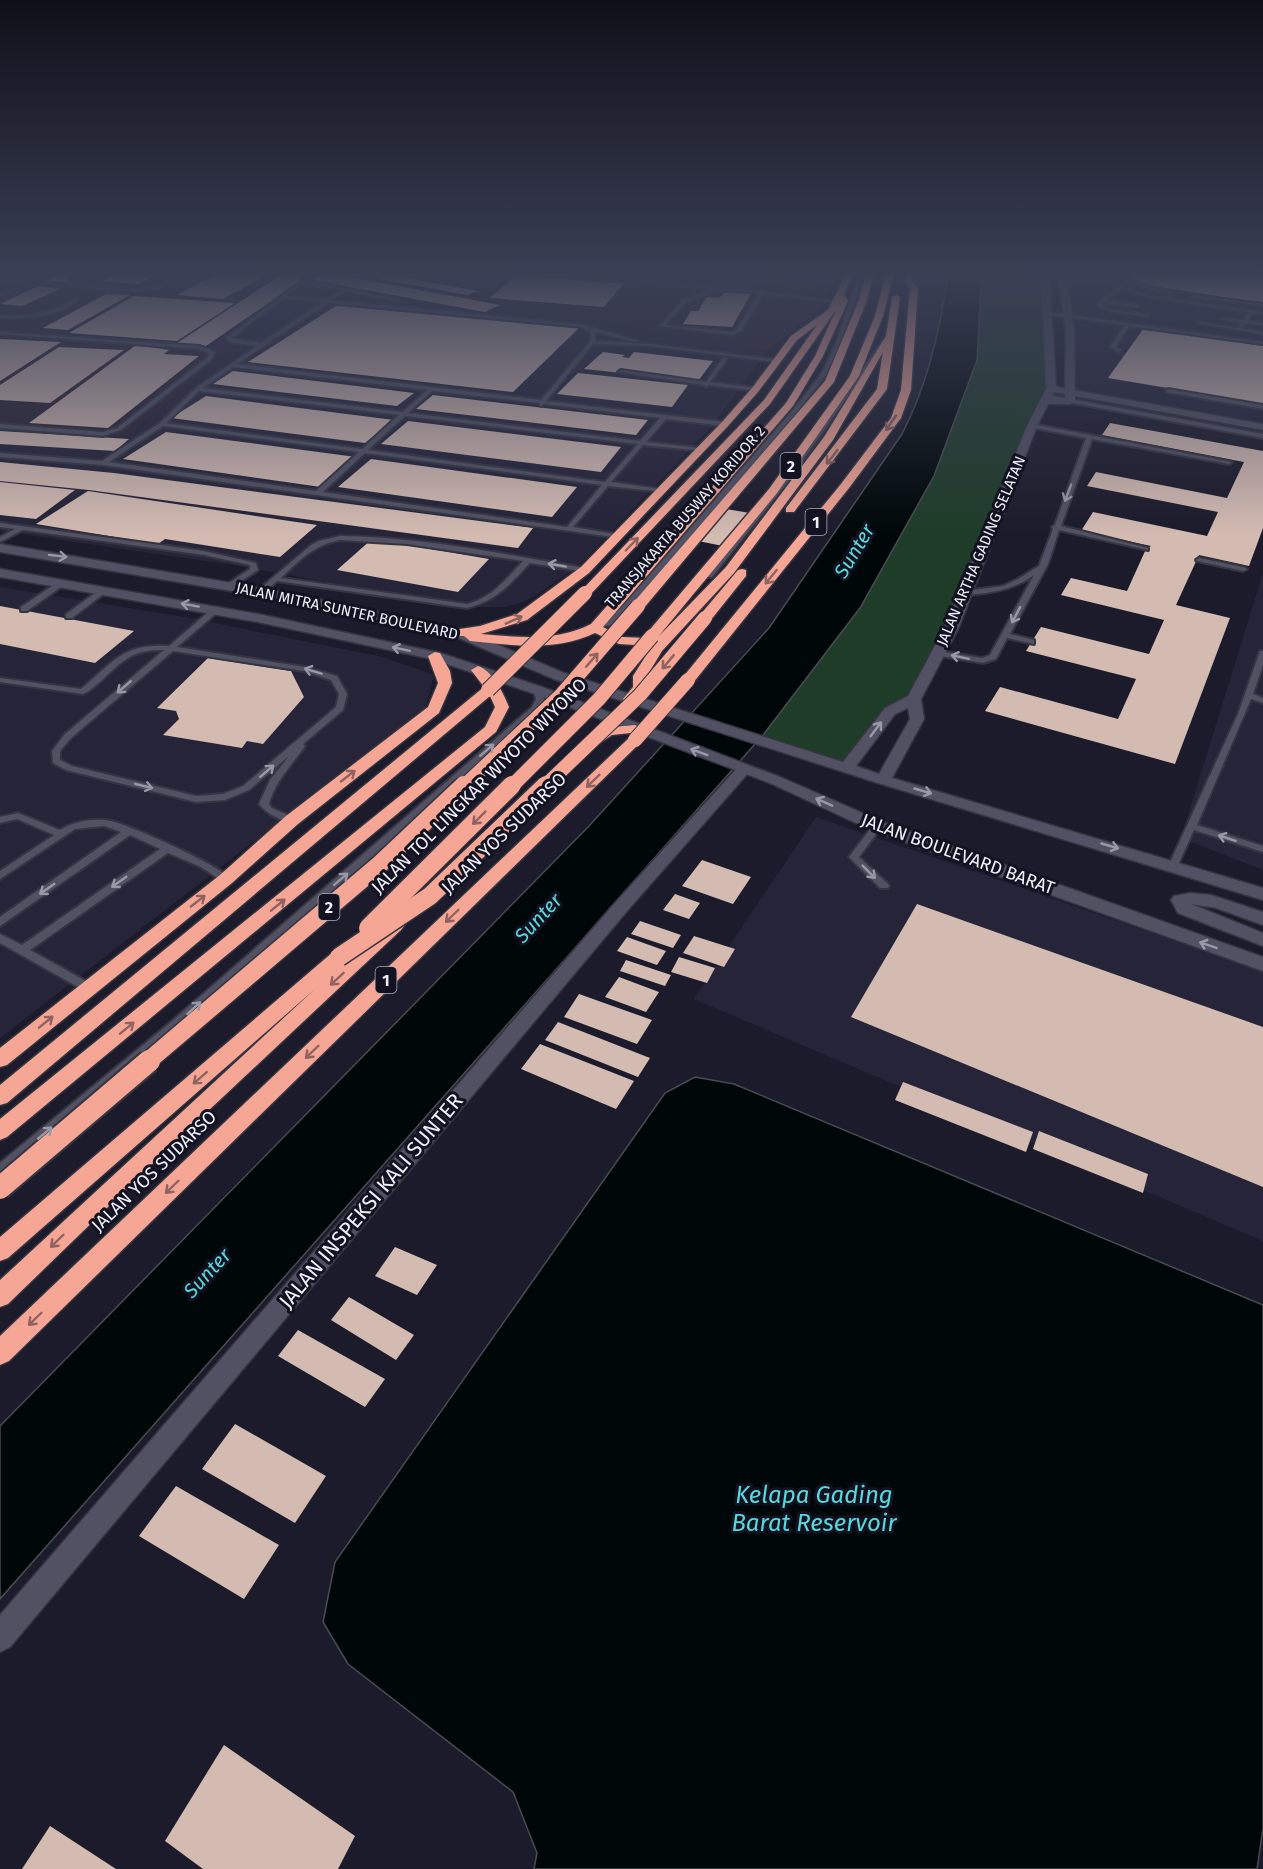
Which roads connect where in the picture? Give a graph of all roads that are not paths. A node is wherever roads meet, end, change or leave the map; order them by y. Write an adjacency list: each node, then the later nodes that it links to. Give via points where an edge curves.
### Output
1 (207, 360): 35 (lane, via 119,429 86,434)
2 (239, 360): 20 (lane)
3 (577, 360): 29 (lane)
4 (723, 360): 22 (lane)
5 (745, 360): 19 (lane)
6 (762, 360): 19 (lane)
7 (789, 360): 26 (highway)
8 (816, 360): 42 (highway, via 790,404)
9 (825, 360): 42 (highway, via 788,412)
10 (830, 360): 73 (lane, TRANSJAKARTA BUSWAY KORIDOR 2, via 799,406)
11 (838, 360): 121 (highway, JALAN TOL LINGKAR WIYOTO WIYONO / 2, one-way to 11, bridge, via 380,864 561,695 829,382)
12 (861, 360): 114 (highway, JALAN TOL LINGKAR WIYOTO WIYONO / 2, one-way to 114, bridge, via 854,376 744,526 599,699)
13 (871, 360): 73 (lane, TRANSJAKARTA BUSWAY KORIDOR 2, via 746,534 654,637 623,637 611,632)
14 (874, 360): 77 (highway, via 829,438 730,570)
15 (887, 360): 114 (highway, one-way to 114, bridge, via 882,389 854,429 640,695 430,896)
16 (909, 360): 124 (highway, JALAN YOS SUDARSO / 1, one-way to 124, bridge, via 906,390 896,418 688,680 635,740)
17 (1048, 360): 27 (street, JALAN ARTHA GADING SELATAN)
18 (1070, 360): 28 (street)
19 (775, 362): 26 (highway)
20 (232, 365): 23 (lane); 24 (lane)
21 (621, 372): 22 (lane)
22 (706, 385): 26 (lane)
23 (198, 389): 31 (lane); 33 (lane)
24 (430, 390): 29 (lane); 31 (lane)
25 (1168, 391): 30 (lane)
26 (761, 396): 34 (highway); 118 (highway, one-way to 26, bridge, via 488,690 535,646)
27 (1048, 396): 28 (street); 36 (street, JALAN ARTHA GADING SELATAN)
28 (1071, 396): 37 (street); 38 (lane)
29 (541, 404): 32 (lane)
30 (1263, 407)
31 (404, 415): 40 (lane); 43 (lane)
32 (663, 417): 34 (lane); 40 (lane)
33 (162, 424): 43 (lane); 46 (lane)
34 (725, 424): 41 (highway)
35 (0, 426)
36 (1032, 426): 39 (lane); 69 (street, JALAN ARTHA GADING SELATAN)
37 (1263, 427)
38 (1263, 436)
39 (1089, 438): 45 (lane); 51 (lane, one-way to 51)
40 (641, 443): 41 (lane); 47 (lane)
41 (700, 450): 48 (highway)
42 (753, 451): 74 (highway)
43 (364, 452): 47 (lane); 49 (lane)
44 (0, 455): 46 (lane)
45 (1229, 462)
46 (103, 463): 49 (lane)
47 (611, 483): 48 (lane); 53 (lane)
48 (661, 491): 54 (highway)
49 (318, 493): 53 (lane)
50 (0, 525): 52 (lane)
51 (1055, 527): 57 (lane); 60 (lane)
52 (22, 528): 55 (lane); 66 (lane, via 204,553 254,564 254,570)
53 (568, 528): 54 (lane)
54 (619, 536): 62 (highway)
55 (0, 540)
56 (0, 548): 66 (street, JALAN MITRA SUNTER BOULEVARD, one-way to 66)
57 (1146, 549)
58 (528, 560): 62 (lane, one-way to 58); 64 (lane, via 373,539 339,539 320,542); 64 (lane, via 493,597 483,604 467,606)
59 (1199, 560): 61 (lane)
60 (1044, 564): 69 (lane, via 1019,584); 76 (lane, one-way to 76)
61 (1243, 569)
62 (585, 570): 75 (highway, one-way to 62, via 522,617)
63 (2, 575): 65 (street, JALAN MITRA SUNTER BOULEVARD)
64 (276, 579): 68 (lane)
65 (64, 582): 67 (street, JALAN MITRA SUNTER BOULEVARD); 70 (lane)
66 (229, 586): 68 (street, JALAN MITRA SUNTER BOULEVARD)
67 (105, 590): 71 (street, JALAN MITRA SUNTER BOULEVARD, one-way to 67); 72 (lane)
68 (260, 592): 75 (street, JALAN MITRA SUNTER BOULEVARD)
69 (966, 593): 80 (street, JALAN ARTHA GADING SELATAN)
70 (24, 609)
71 (216, 610): 79 (lane); 82 (street, JALAN MITRA SUNTER BOULEVARD, one-way to 71)
72 (69, 616)
73 (612, 622): 74 (lane, TRANSJAKARTA BUSWAY KORIDOR 2)
74 (596, 627): 75 (highway, via 565,639 511,640); 77 (highway, via 624,641)
75 (464, 635): 87 (street, JALAN MITRA SUNTER BOULEVARD, via 559,676)
76 (1005, 636): 78 (lane); 80 (lane, one-way to 80, via 990,659)
77 (664, 640): 87 (highway, via 640,676 640,688)
78 (1031, 642)
79 (168, 648): 84 (lane, via 148,646 127,652 79,693); 92 (lane, one-way to 79, via 340,708 343,694 334,678 305,669); 92 (lane, one-way to 92, via 68,736 56,751 56,761 69,768 196,799 225,797 246,788)
80 (938, 653): 88 (street, JALAN ARTHA GADING SELATAN)
81 (1263, 653): 86 (lane)
82 (435, 656): 83 (street, JALAN MITRA SUNTER BOULEVARD); 97 (highway, one-way to 82, via 434,710 445,691 446,675)
83 (478, 670): 85 (street, JALAN MITRA SUNTER BOULEVARD); 119 (highway, one-way to 83, via 491,729 502,707)
84 (0, 680)
85 (537, 690): 90 (street, JALAN MITRA SUNTER BOULEVARD); 120 (lane, one-way to 85, via 175,1025 535,708 540,699)
86 (1248, 695): 89 (lane); 99 (lane)
87 (630, 699): 94 (street, JALAN MITRA SUNTER BOULEVARD)
88 (914, 699): 94 (street, one-way to 88, via 890,711); 95 (street, JALAN ARTHA GADING SELATAN, via 918,719)
89 (1263, 701)
90 (635, 729): 91 (street, JALAN MITRA SUNTER BOULEVARD); 123 (highway, one-way to 123, via 615,729 603,735 167,1136)
91 (657, 737): 93 (street, JALAN BOULEVARD BARAT, one-way to 91)
92 (305, 738): 97 (lane, via 266,795 264,804)
93 (743, 768): 98 (street, JALAN BOULEVARD BARAT, one-way to 93); 125 (street, JALAN INSPEKSI KALI SUNTER)
94 (847, 768): 95 (street)
95 (884, 780): 104 (street, one-way to 104)
96 (0, 820): 101 (lane, via 18,816)
97 (292, 820): 106 (highway)
98 (877, 826): 107 (lane, one-way to 107, via 854,857); 115 (street, JALAN BOULEVARD BARAT, one-way to 98)
99 (1191, 826): 103 (lane, one-way to 99); 104 (lane)
100 (129, 831): 101 (lane, via 119,826 89,824); 102 (lane); 110 (lane, one-way to 110)
101 (60, 834): 105 (lane)
102 (167, 849): 106 (lane); 113 (lane, one-way to 113)
103 (1263, 849)
104 (1174, 866): 108 (street)
105 (0, 876)
106 (226, 879): 116 (highway, one-way to 106)
107 (884, 886)
108 (1263, 894)
109 (1263, 919): 112 (street, via 1190,897 1180,900 1184,909)
110 (0, 922)
111 (0, 938): 113 (lane)
112 (1263, 940)
113 (24, 949): 116 (lane)
114 (339, 957): 122 (highway, JALAN TOL LINGKAR WIYOTO WIYONO / 2, one-way to 122)
115 (1263, 964)
116 (89, 988): 117 (highway, one-way to 116)
117 (0, 1059)
118 (0, 1097)
119 (0, 1131)
120 (0, 1171)
121 (0, 1188)
122 (0, 1251)
123 (0, 1296)
124 (0, 1353)
125 (0, 1637)

